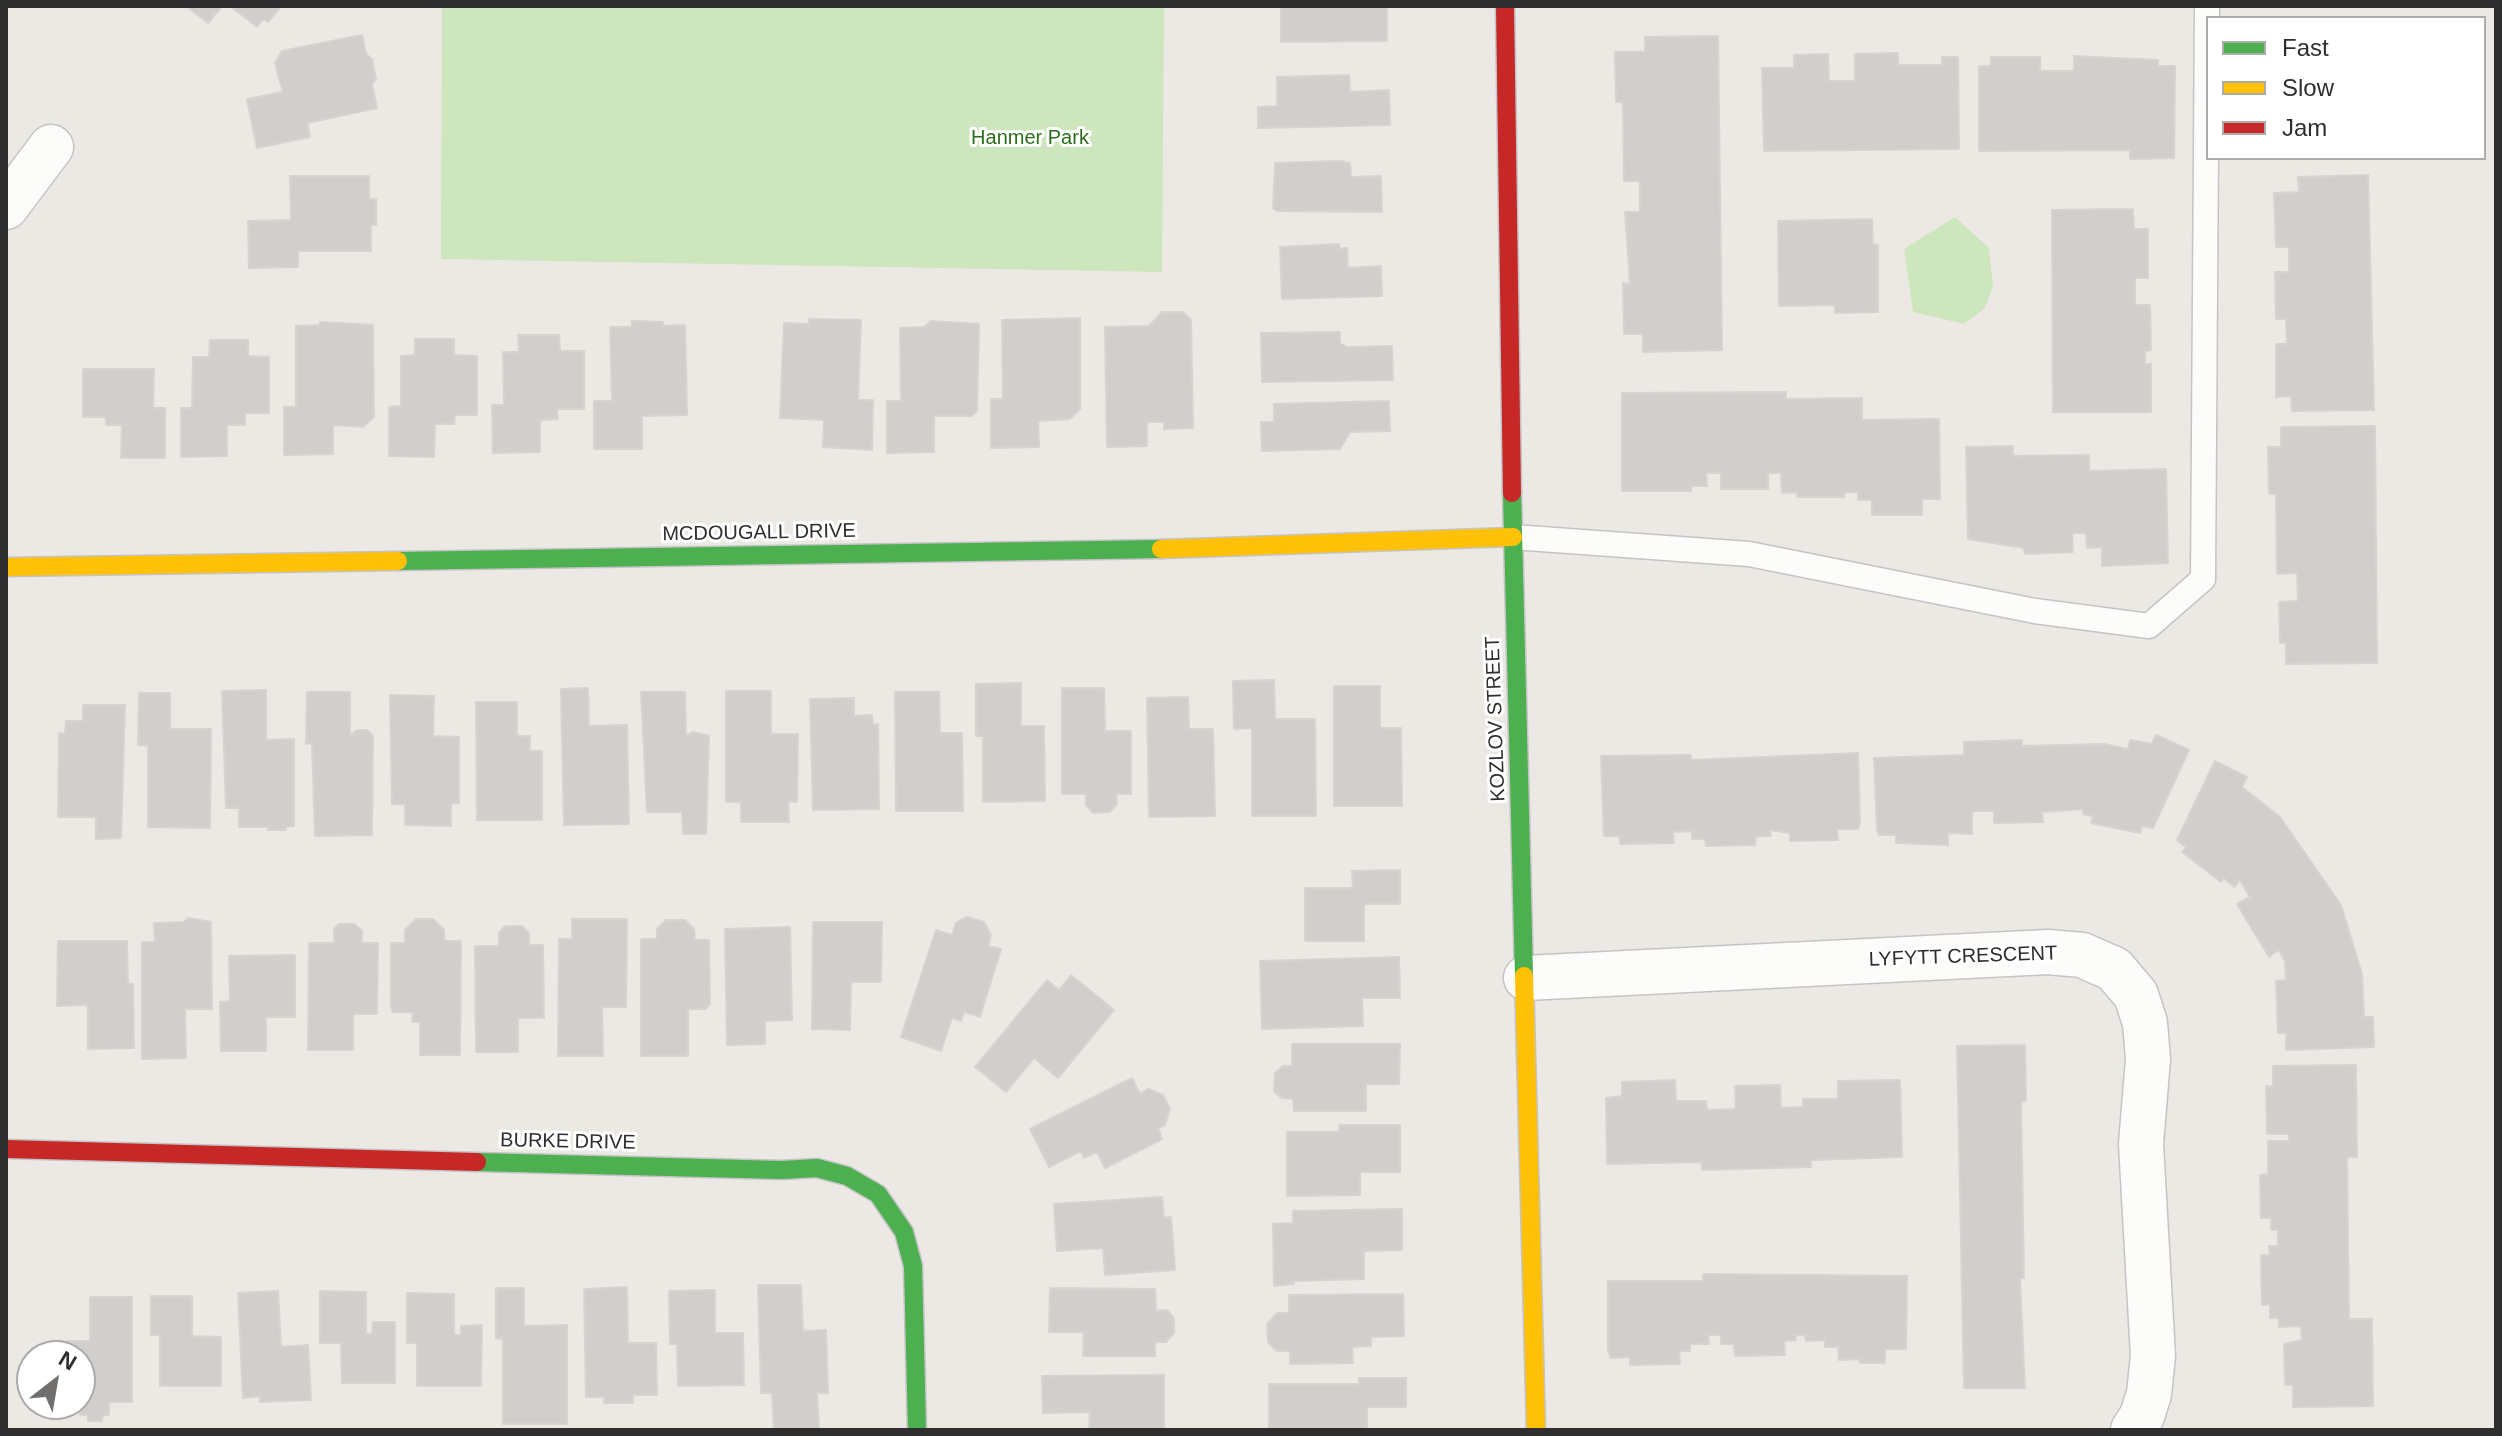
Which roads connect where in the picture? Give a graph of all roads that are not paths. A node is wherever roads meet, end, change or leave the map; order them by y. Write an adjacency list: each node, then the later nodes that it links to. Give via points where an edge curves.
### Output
1 (1505, 6): 5 (street, KOZLOV STREET)
2 (51, 147): 4 (street)
3 (2206, 149): 5 (lane, via 2203,579 2149,626 2035,611 1749,554)
4 (6, 207)
5 (1513, 537): 6 (street, MCDOUGALL DRIVE, via 1184,548); 7 (street, KOZLOV STREET)
6 (6, 567)
7 (1526, 978): 10 (street, KOZLOV STREET); 11 (street, LYFYTT CRESCENT, via 2048,952 2082,955 2114,969 2136,995 2148,1059 2141,1144 2153,1356 2149,1394)
8 (6, 1149): 9 (street, BURKE DRIVE, via 817,1168 847,1176 878,1194 904,1232 913,1266)
9 (917, 1430)
10 (1536, 1430)
11 (2133, 1430)

